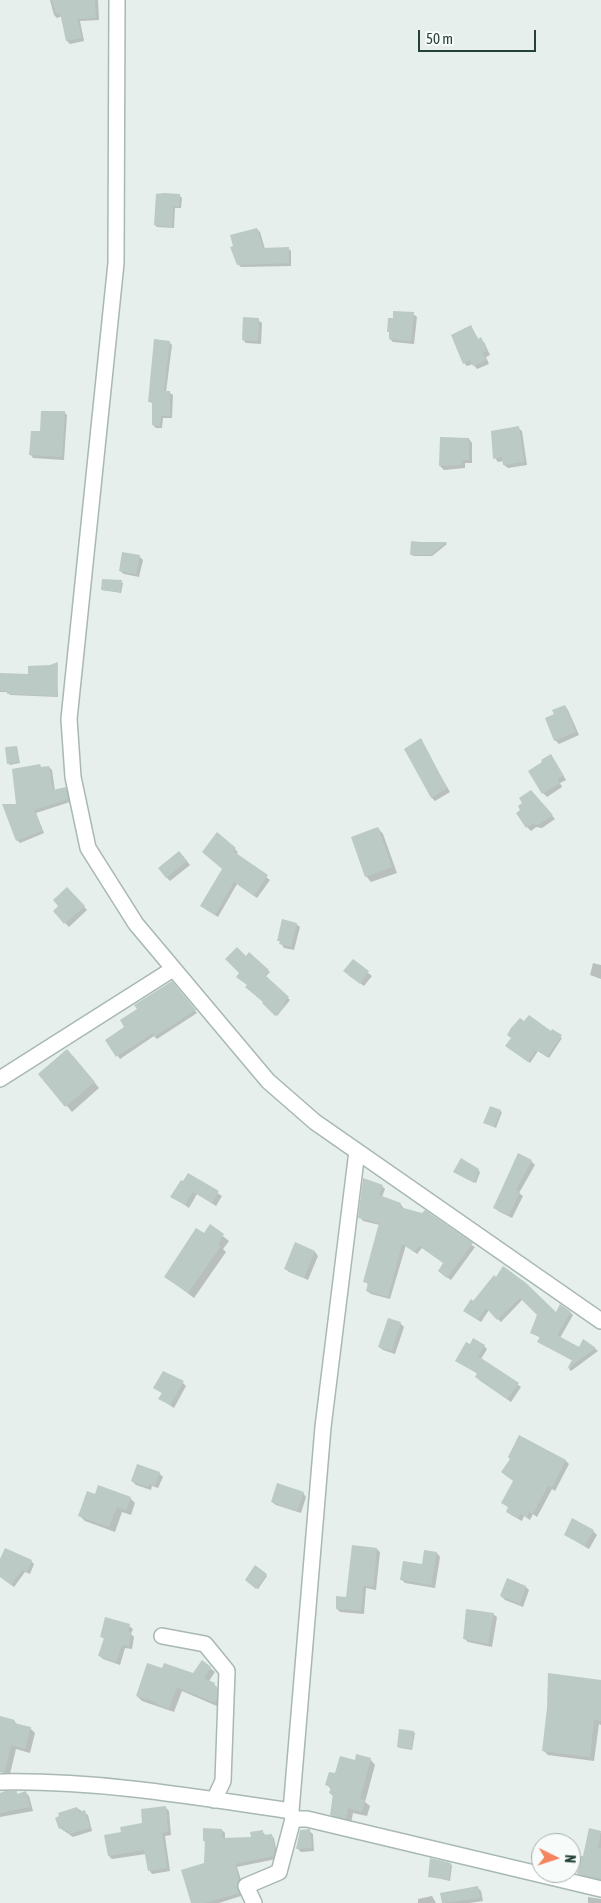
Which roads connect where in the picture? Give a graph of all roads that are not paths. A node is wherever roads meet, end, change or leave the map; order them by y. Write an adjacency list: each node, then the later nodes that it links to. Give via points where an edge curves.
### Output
1 (117, 0): 2 (street, via 116,263 70,719 71,748 73,778 88,848 136,924)
2 (174, 969): 3 (street); 4 (street, via 268,1081 315,1122)
3 (0, 1079)
4 (357, 1151): 5 (street); 9 (street, via 323,1427)
5 (601, 1321)
6 (162, 1636): 8 (street, via 205,1644 227,1671 223,1781)
7 (0, 1782): 8 (street, via 144,1790)
8 (214, 1800): 9 (street)
9 (292, 1815): 10 (street); 11 (street, via 279,1872 246,1886)
10 (601, 1889)
11 (254, 1903)

